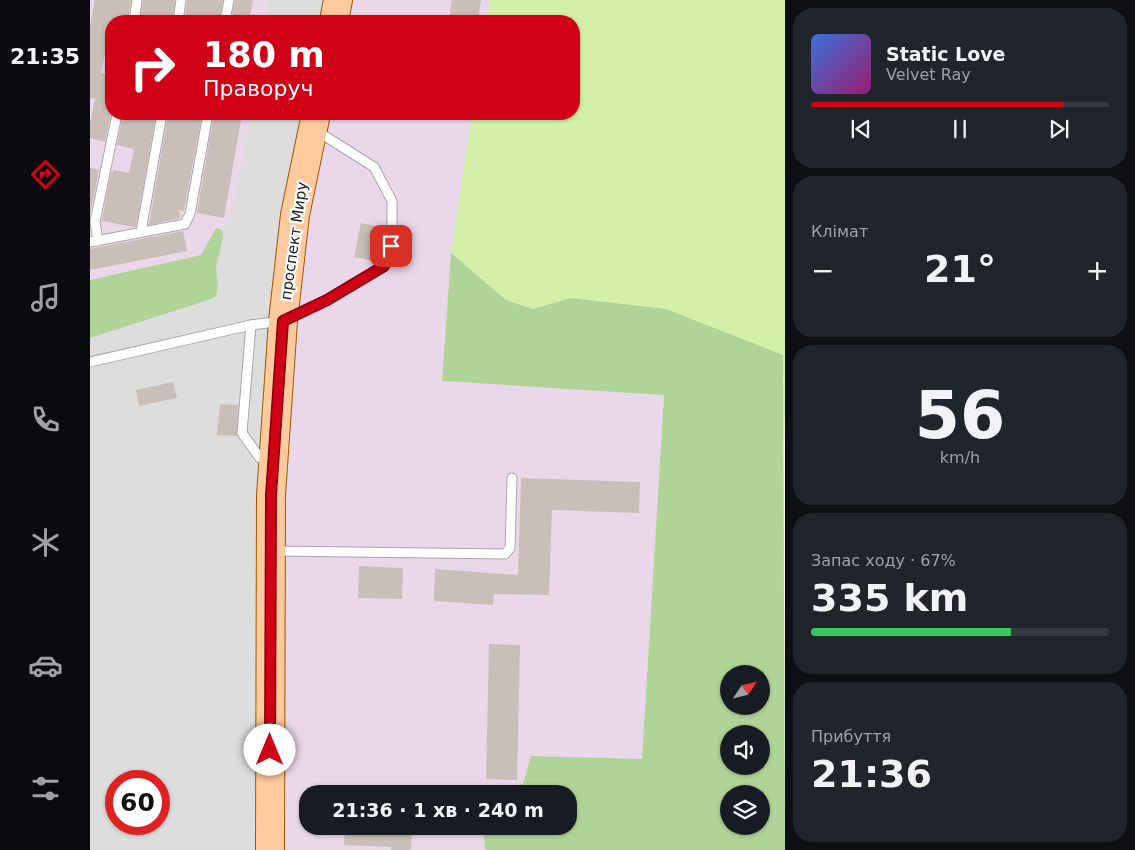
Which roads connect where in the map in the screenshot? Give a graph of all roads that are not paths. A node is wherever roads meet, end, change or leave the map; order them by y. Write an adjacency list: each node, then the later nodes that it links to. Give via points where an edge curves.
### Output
1 (137, 0): 5 (lane)
2 (181, 0): 6 (lane)
3 (229, 0): 7 (lane)
4 (338, 0): 8 (main road)
5 (135, 15)
6 (179, 15)
7 (226, 15)
8 (335, 15)
9 (116, 120): 15 (lane, via 95,222)
10 (161, 120): 14 (lane)
11 (207, 120): 14 (lane, via 190,214 184,224)
12 (314, 121): 13 (lane, via 374,167 392,201); 17 (main road, проспект Миру, via 295,215)
13 (392, 230)
14 (141, 232): 15 (lane)
15 (94, 242)
16 (391, 246): 17 (lane, via 384,266 327,300)
17 (283, 321): 18 (lane); 20 (main road, проспект Миру)
18 (252, 325): 19 (lane); 20 (lane, via 242,433 260,458)
19 (90, 362)
20 (274, 460): 22 (main road, проспект Миру)
21 (512, 478): 22 (lane, via 510,548 505,554)
22 (271, 551): 23 (main road, проспект Миру)
23 (270, 850)

